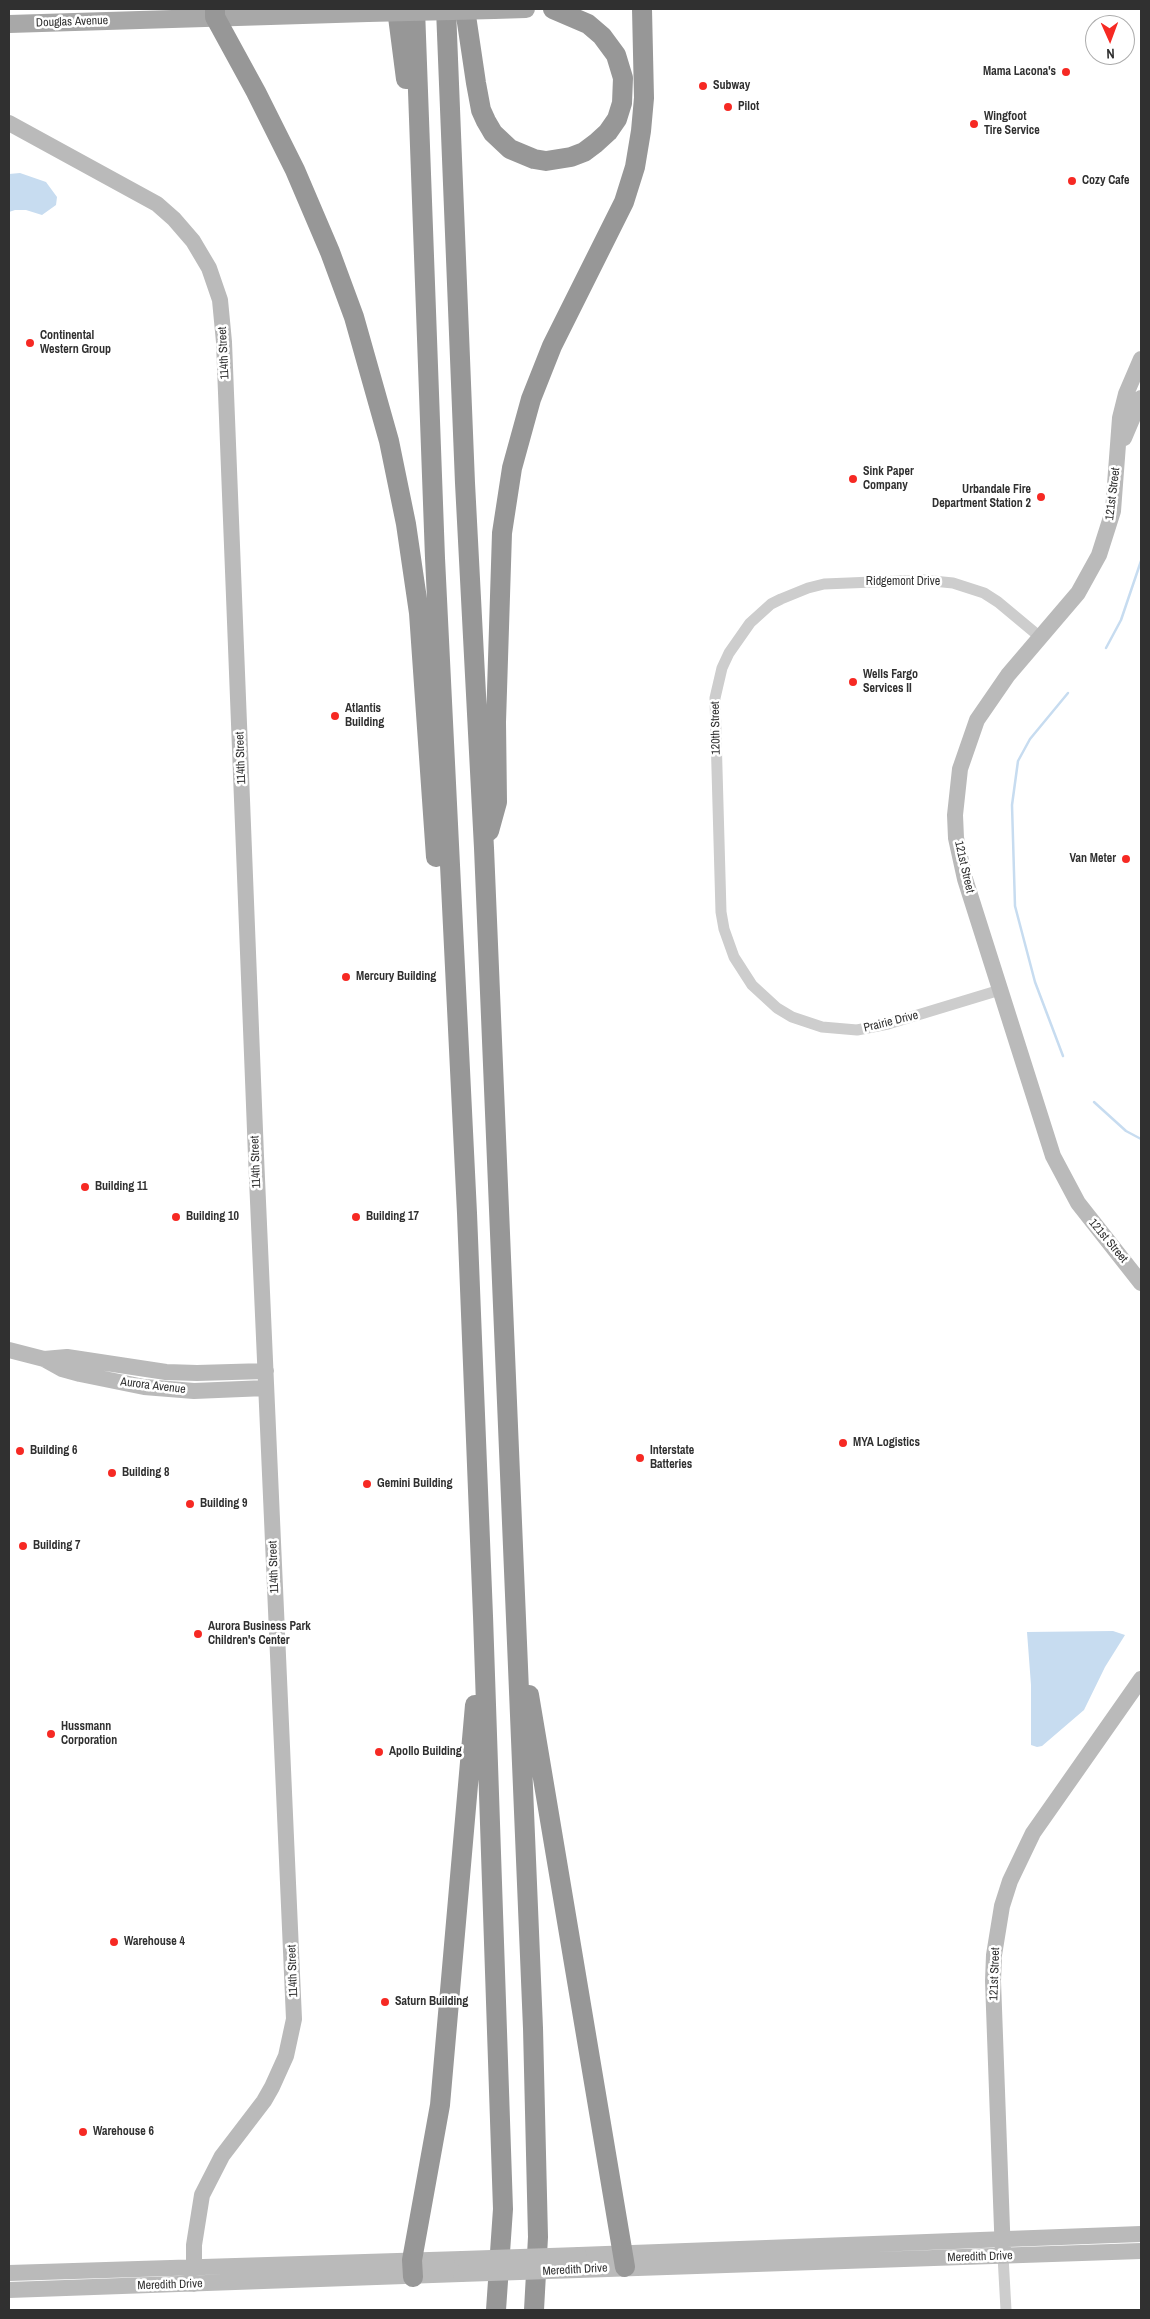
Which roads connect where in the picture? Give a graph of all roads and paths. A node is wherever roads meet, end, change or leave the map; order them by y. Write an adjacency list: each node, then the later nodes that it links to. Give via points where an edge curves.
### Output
1 (397, 9): 12 (highway)
2 (415, 9): 12 (highway)
3 (446, 9): 18 (highway)
4 (465, 9): 6 (highway, via 481,110 486,121 510,149 546,161 571,157 596,143 617,119 622,103 623,78 616,55 588,24)
5 (526, 9): 8 (main road, Douglas Avenue)
6 (553, 9)
7 (642, 9): 18 (highway, via 644,98 635,167 616,220 552,346 531,399 512,468 502,533 497,802)
8 (494, 10): 9 (main road, Douglas Avenue, bridge)
9 (215, 13): 10 (main road, Douglas Avenue); 21 (highway, via 295,170 330,252 357,326 397,476 419,613 448,1061)
10 (9, 24)
11 (9, 123): 25 (street, 114th Street, via 157,204 197,247 209,268 220,300)
12 (425, 243): 21 (highway, via 435,558)
13 (1141, 359): 15 (street, 121st Street, via 1120,418)
14 (1141, 398): 15 (street, 121st Street)
15 (1117, 456): 17 (street, 121st Street, via 1113,510 1099,555 1078,593)
16 (839, 583): 17 (street, Ridgemont Drive, via 923,580 953,583 984,593); 19 (street, 120th Street, via 808,588 771,604 738,638 722,668 715,698)
17 (1040, 637): 20 (street, 121st Street, via 995,691 977,720 966,747 956,793 960,860)
18 (484, 848): 27 (highway)
19 (721, 912): 20 (street, Prairie Drive, via 734,957 752,986 792,1017 822,1027 874,1028)
20 (1000, 990): 22 (street, 121st Street, via 1044,1132 1060,1172 1092,1223)
21 (467, 1213): 28 (highway)
22 (1141, 1283)
23 (9, 1350): 24 (street, Aurora Avenue)
24 (44, 1359): 25 (street, Aurora Avenue, via 67,1356 197,1374); 26 (street, Aurora Avenue, via 80,1374 144,1386 194,1391)
25 (266, 1371): 26 (street, 114th Street)
26 (266, 1388): 35 (street, 114th Street, via 294,2020 286,2056 272,2087 222,2156 202,2195 196,2221)
27 (515, 1611): 34 (highway); 41 (highway, via 536,2144 538,2237)
28 (483, 1616): 36 (highway, via 440,2104); 40 (highway, via 503,2209)
29 (1141, 1679): 31 (street, 121st Street, via 1033,1833 1002,1906 993,1981)
30 (1141, 2234): 31 (street, Meredith Drive)
31 (1002, 2239): 33 (street, 121st Street); 34 (street, Meredith Drive)
32 (1141, 2251): 33 (street, Meredith Drive)
33 (1003, 2256): 34 (street, Meredith Drive); 42 (street, 121st Street)
34 (625, 2260): 36 (street, Meredith Drive, bridge)
35 (193, 2268): 36 (street, Meredith Drive); 37 (street, Meredith Drive); 38 (street, 114th Street)
36 (412, 2269): 38 (street, Meredith Drive)
37 (9, 2273)
38 (194, 2284): 39 (street, Meredith Drive)
39 (9, 2290)
40 (496, 2310)
41 (534, 2310)
42 (1006, 2310)

